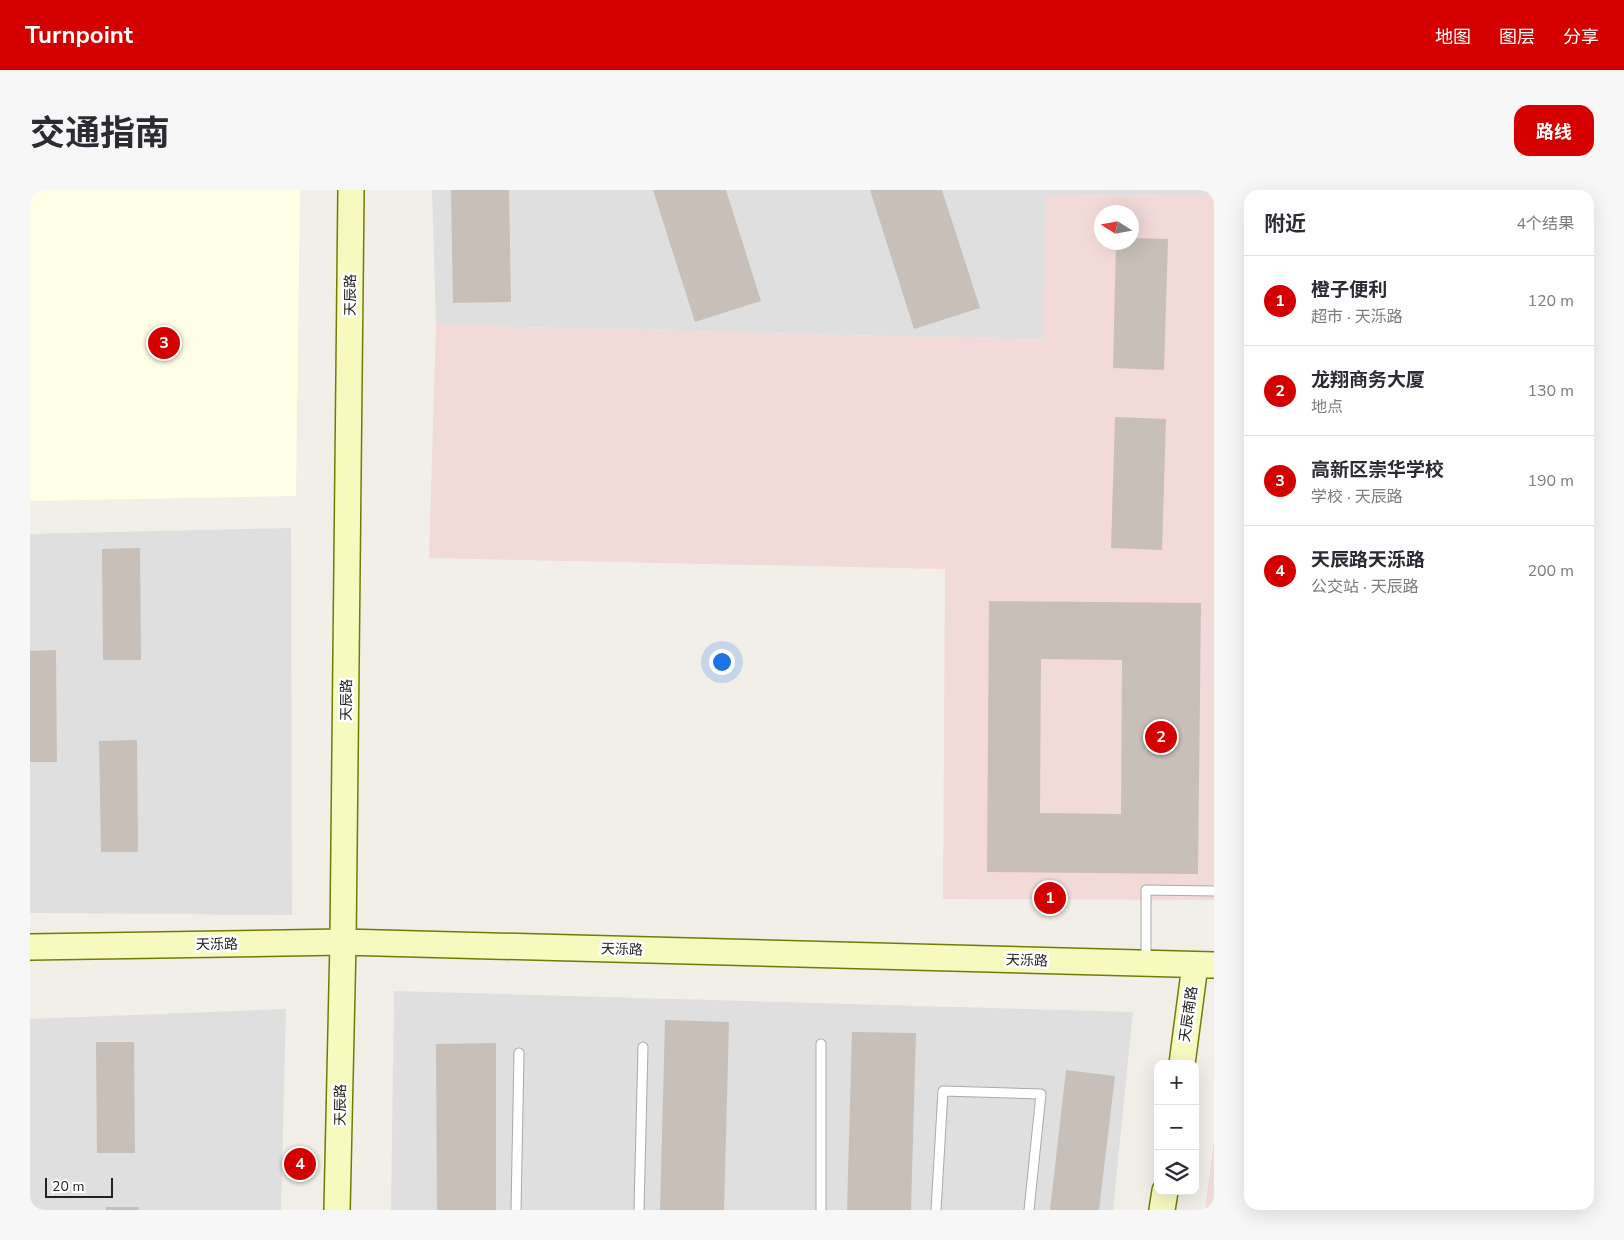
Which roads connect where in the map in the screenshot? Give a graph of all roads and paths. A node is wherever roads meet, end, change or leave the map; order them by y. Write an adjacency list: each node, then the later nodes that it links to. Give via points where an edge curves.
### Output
1 (351, 190): 3 (street, 天辰路)
2 (1214, 891): 5 (lane, via 1146,890)
3 (343, 942): 4 (street, 天泺路); 5 (street, 天泺路); 12 (street, 天辰路)
4 (30, 947)
5 (1146, 963): 6 (street, 天泺路)
6 (1204, 965): 10 (street, 天辰南路)
7 (821, 1044): 15 (lane)
8 (642, 1047): 14 (lane)
9 (518, 1053): 13 (lane)
10 (1183, 1060)
11 (1164, 1195): 18 (street)
12 (337, 1210)
13 (516, 1210)
14 (639, 1210)
15 (821, 1210)
16 (936, 1210): 17 (lane, via 943,1091 1041,1094)
17 (1029, 1210)
18 (1162, 1210)

